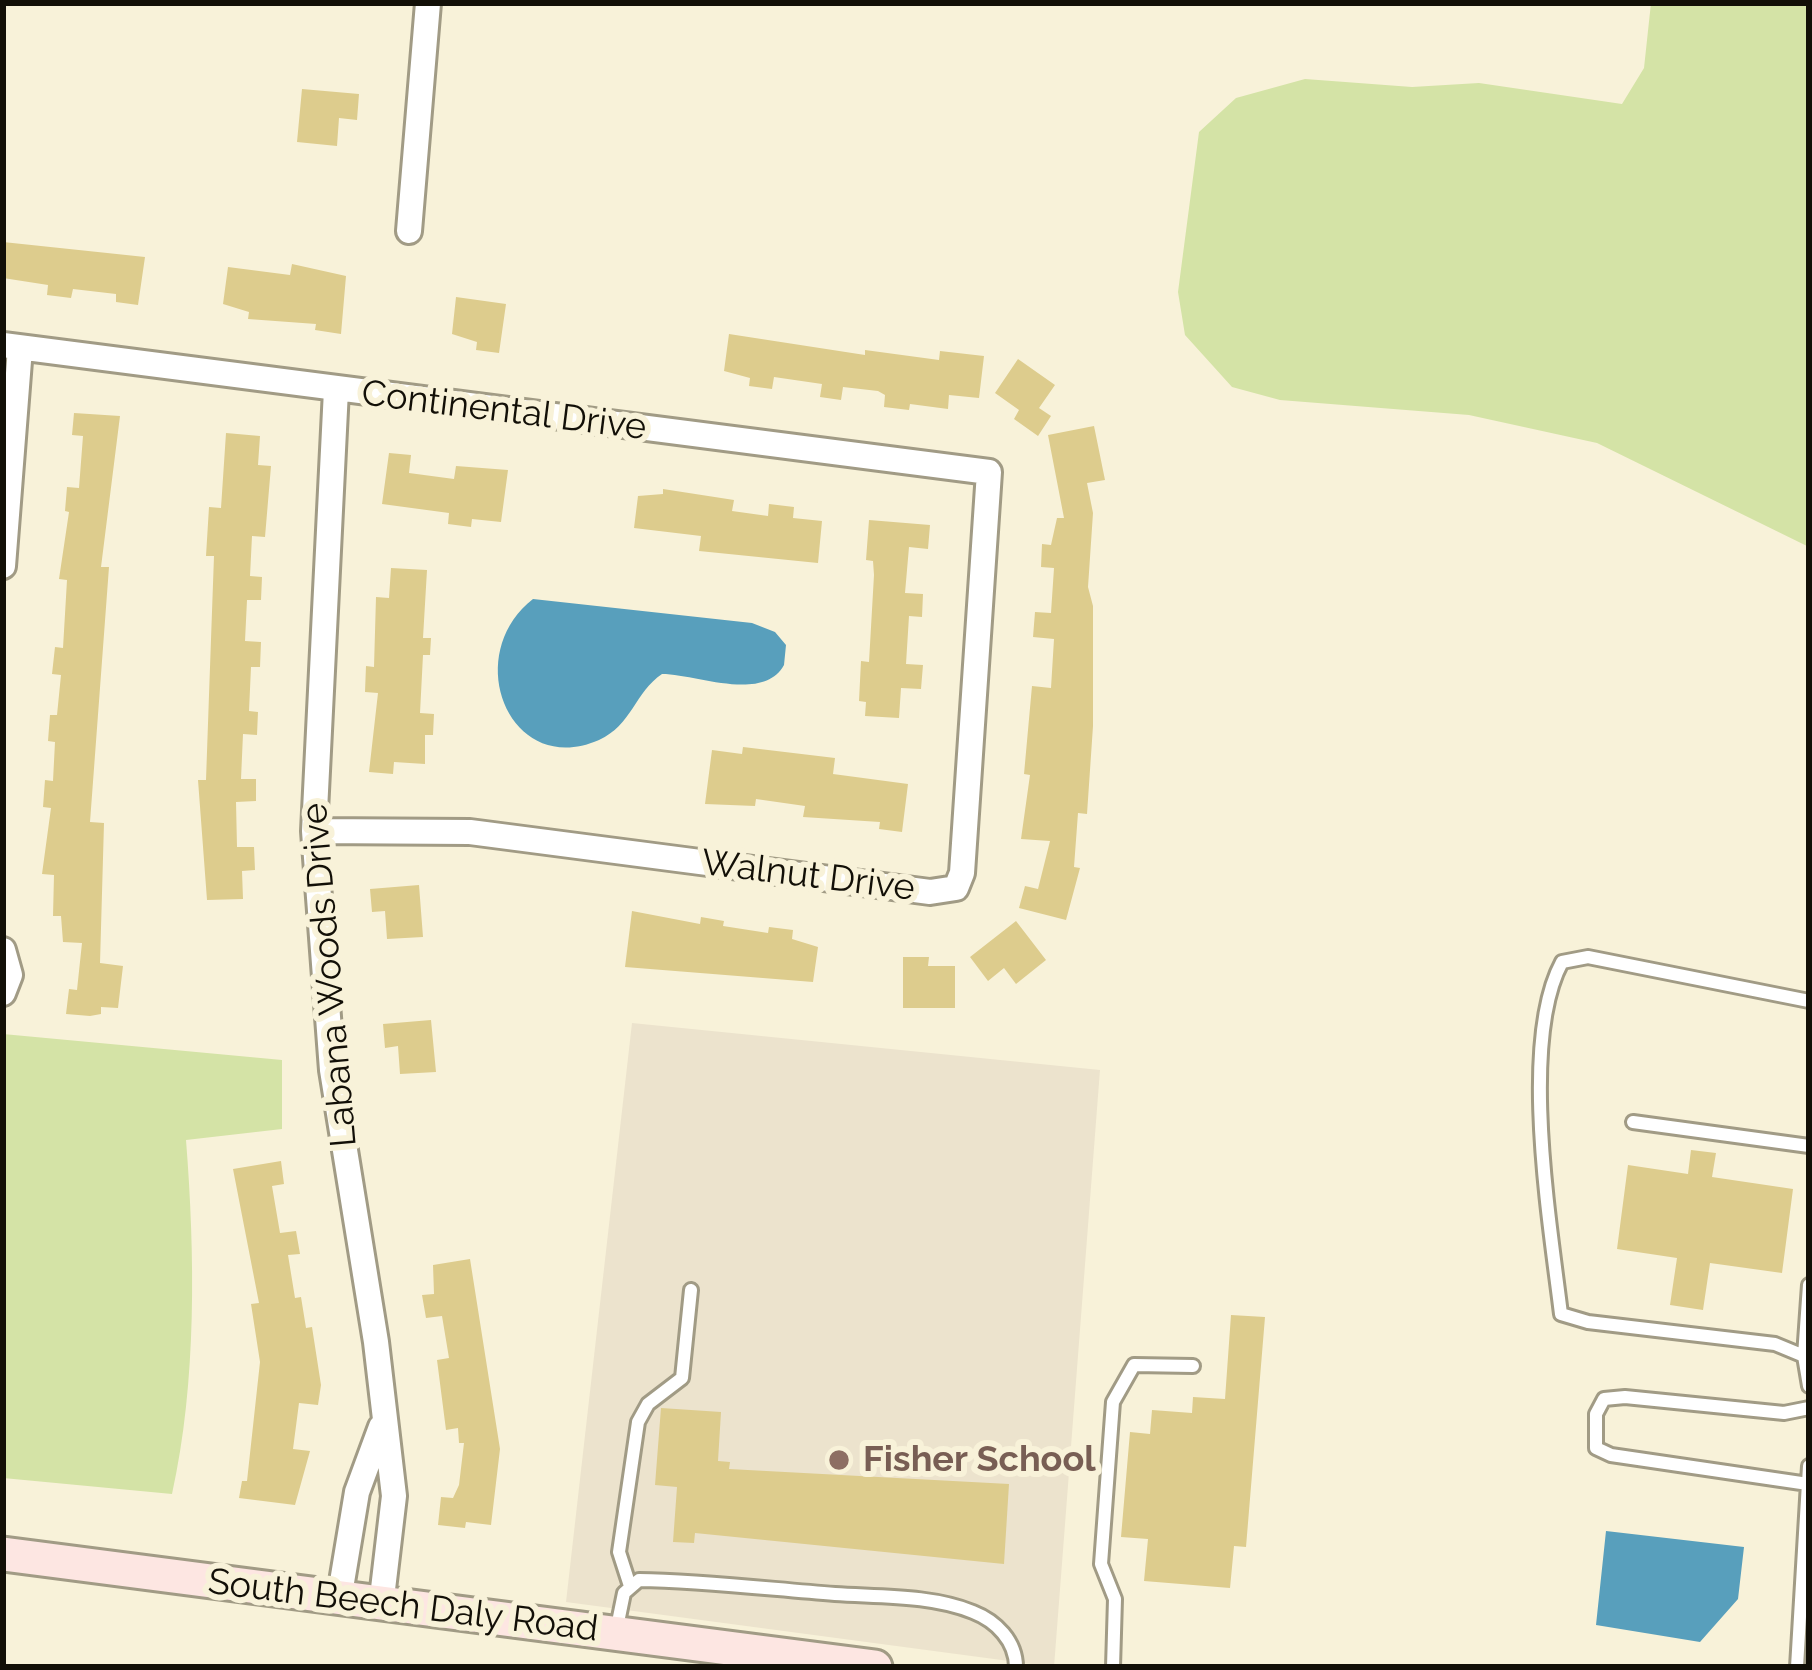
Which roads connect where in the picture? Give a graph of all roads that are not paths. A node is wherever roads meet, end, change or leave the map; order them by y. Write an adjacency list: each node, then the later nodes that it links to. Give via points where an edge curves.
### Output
1 (428, 3): 2 (street)
2 (409, 230)
3 (9, 348): 4 (street, Continental Drive); 6 (street)
4 (336, 390): 5 (street, Continental Drive); 7 (street, Labana Woods Drive)
5 (989, 472): 7 (street, Walnut Drive, via 956,888 942,893 470,832)
6 (3, 566)
7 (314, 832): 19 (street, Labana Woods Drive, via 332,1070)
8 (3, 950): 9 (street, via 10,975)
9 (3, 993)
10 (1809, 1000): 15 (lane, via 1588,957 1562,962 1543,1039 1543,1161 1561,1314 1775,1344)
11 (1633, 1122): 12 (lane)
12 (1809, 1146)
13 (1809, 1285): 15 (lane)
14 (691, 1290): 23 (lane, via 682,1378 638,1422 619,1552)
15 (1804, 1356): 17 (lane)
16 (1193, 1366): 29 (lane, via 1134,1365 1113,1402 1101,1564 1115,1599)
17 (1809, 1386)
18 (1809, 1408): 21 (lane, via 1784,1413 1624,1397 1604,1400 1596,1414 1596,1448 1611,1456)
19 (386, 1413): 24 (street, Labana Woods Drive, via 357,1492); 25 (street, Labana Woods Drive, via 394,1496)
20 (1809, 1466): 21 (lane)
21 (1808, 1484): 30 (lane)
22 (3, 1554): 24 (street, South Beech Daly Road)
23 (629, 1583): 26 (lane); 28 (lane, via 955,1605 997,1624)
24 (339, 1600): 25 (street, South Beech Daly Road)
25 (381, 1606): 26 (street, South Beech Daly Road)
26 (616, 1633): 27 (street, South Beech Daly Road)
27 (875, 1667)
28 (1016, 1667)
29 (1114, 1667)
30 (1798, 1667)

